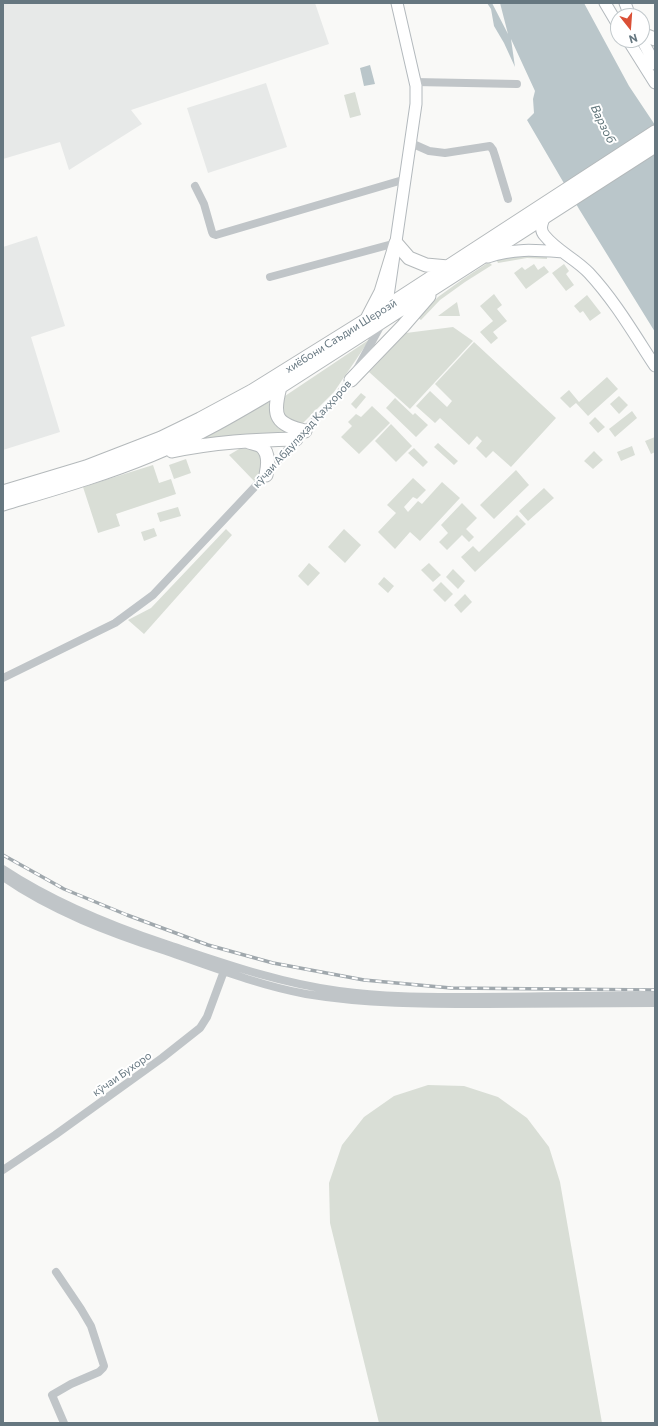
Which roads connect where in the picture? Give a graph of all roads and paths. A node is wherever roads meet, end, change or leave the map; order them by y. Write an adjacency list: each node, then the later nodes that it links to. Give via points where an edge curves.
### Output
1 (397, 3): 5 (main road, кӯчаи Абдулаҳад Қаҳҳоров)
2 (633, 48): 6 (main road)
3 (646, 48): 4 (main road)
4 (655, 64)
5 (415, 82): 7 (street); 9 (main road, кӯчаи Абдулаҳад Қаҳҳоров, via 416,104)
6 (655, 83)
7 (517, 84)
8 (655, 132): 13 (highway, хиёбони Саъдии Шерозӣ)
9 (411, 143): 11 (main road, кӯчаи Абдулаҳад Қаҳҳоров); 14 (street, via 429,151 446,154 490,146)
10 (655, 146): 13 (highway, хиёбони Саъдии Шерозӣ)
11 (406, 179): 12 (street, via 216,235 212,232 204,204); 16 (main road, кӯчаи Абдулаҳад Қаҳҳоров)
12 (195, 186)
13 (565, 196): 15 (highway, хиёбони Саъдии Шерозӣ); 18 (highway, хиёбони Саъдии Шерозӣ)
14 (508, 199)
15 (544, 216): 17 (main road, via 541,229 544,236); 18 (highway, хиёбони Саъдии Шерозӣ)
16 (396, 243): 19 (highway, via 408,258 426,266); 20 (street); 22 (main road, кӯчаи Абдулаҳад Қаҳҳоров); 23 (highway, via 382,292)
17 (562, 252): 18 (main road, via 522,249); 25 (main road, via 575,260 601,286)
18 (476, 254): 19 (highway, хиёбони Саъдии Шерозӣ); 21 (highway, хиёбони Саъдии Шерозӣ)
19 (448, 267): 22 (highway, хиёбони Саъдии Шерозӣ)
20 (270, 277)
21 (435, 288): 24 (highway, хиёбони Саъдии Шерозӣ); 26 (highway)
22 (388, 306): 23 (highway, хиёбони Саъдии Шерозӣ); 24 (main road, кӯчаи Абдулаҳад Қаҳҳоров)
23 (366, 320): 32 (highway, хиёбони Саъдии Шерозӣ, via 252,391 174,432 86,467)
24 (383, 321): 26 (street, кӯчаи Абдулаҳад Қаҳҳоров); 27 (highway, хиёбони Саъдии Шерозӣ)
25 (655, 366)
26 (351, 380): 28 (street, кӯчаи Абдулаҳад Қаҳҳоров)
27 (280, 387): 28 (highway, via 277,416); 30 (highway, хиёбони Саъдии Шерозӣ, via 211,426)
28 (301, 435): 29 (highway); 31 (street, кӯчаи Абдулаҳад Қаҳҳоров)
29 (247, 441): 30 (highway, via 184,448); 31 (highway, via 261,446 267,454)
30 (151, 455): 33 (highway, хиёбони Саъдии Шерозӣ, via 91,477)
31 (266, 475): 34 (street, кӯчаи Абдулаҳад Қаҳҳоров, via 154,595 115,623)
32 (3, 492)
33 (3, 504)
34 (3, 678)
35 (3, 869): 39 (street, via 47,895 95,918 219,962 285,982 380,995)
36 (3, 877): 37 (street, via 33,896 101,928)
37 (224, 971): 39 (street, via 283,989 353,1001 406,1004); 42 (street, кӯчаи Бухоро, via 207,1017 200,1028 162,1058)
38 (655, 996): 40 (street)
39 (516, 1000): 40 (street)
40 (619, 1000): 41 (street)
41 (655, 1003)
42 (3, 1170)
43 (56, 1272): 44 (street, via 88,1321 104,1366 99,1372 52,1395)
44 (64, 1423)

